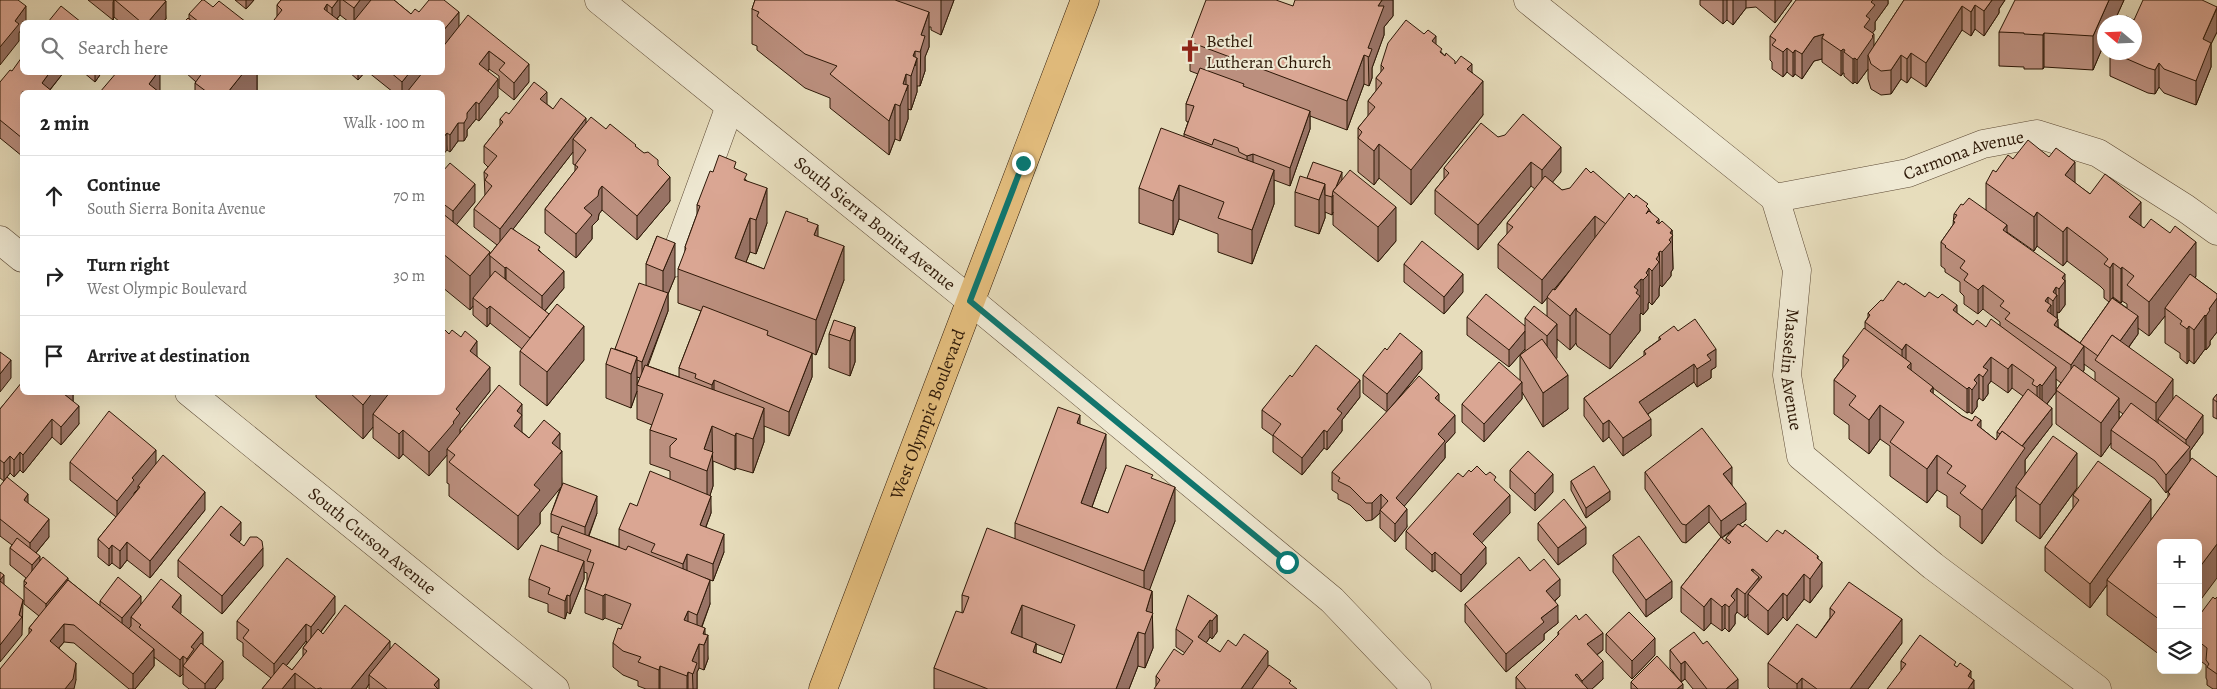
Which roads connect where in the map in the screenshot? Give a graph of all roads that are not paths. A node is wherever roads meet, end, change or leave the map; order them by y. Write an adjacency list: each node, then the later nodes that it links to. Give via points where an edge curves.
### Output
1 (599, 0): 4 (street, South Sierra Bonita Avenue)
2 (1085, 0): 10 (main road, West Olympic Boulevard)
3 (1528, 0): 5 (street)
4 (730, 106): 9 (street); 10 (street, South Sierra Bonita Avenue)
5 (1775, 198): 6 (street, Carmona Avenue, via 1908,174 1983,144 2037,134 2098,153); 15 (street, Masselin Avenue, via 1797,270 1787,375 1801,456 1933,566)
6 (2217, 231)
7 (0, 240): 8 (street)
8 (20, 256)
9 (673, 263)
10 (970, 301): 13 (main road, West Olympic Boulevard); 14 (street, South Sierra Bonita Avenue, via 1332,600)
11 (192, 395): 12 (street, South Curson Avenue)
12 (555, 689)
13 (823, 689)
14 (1417, 689)
15 (2097, 689)

